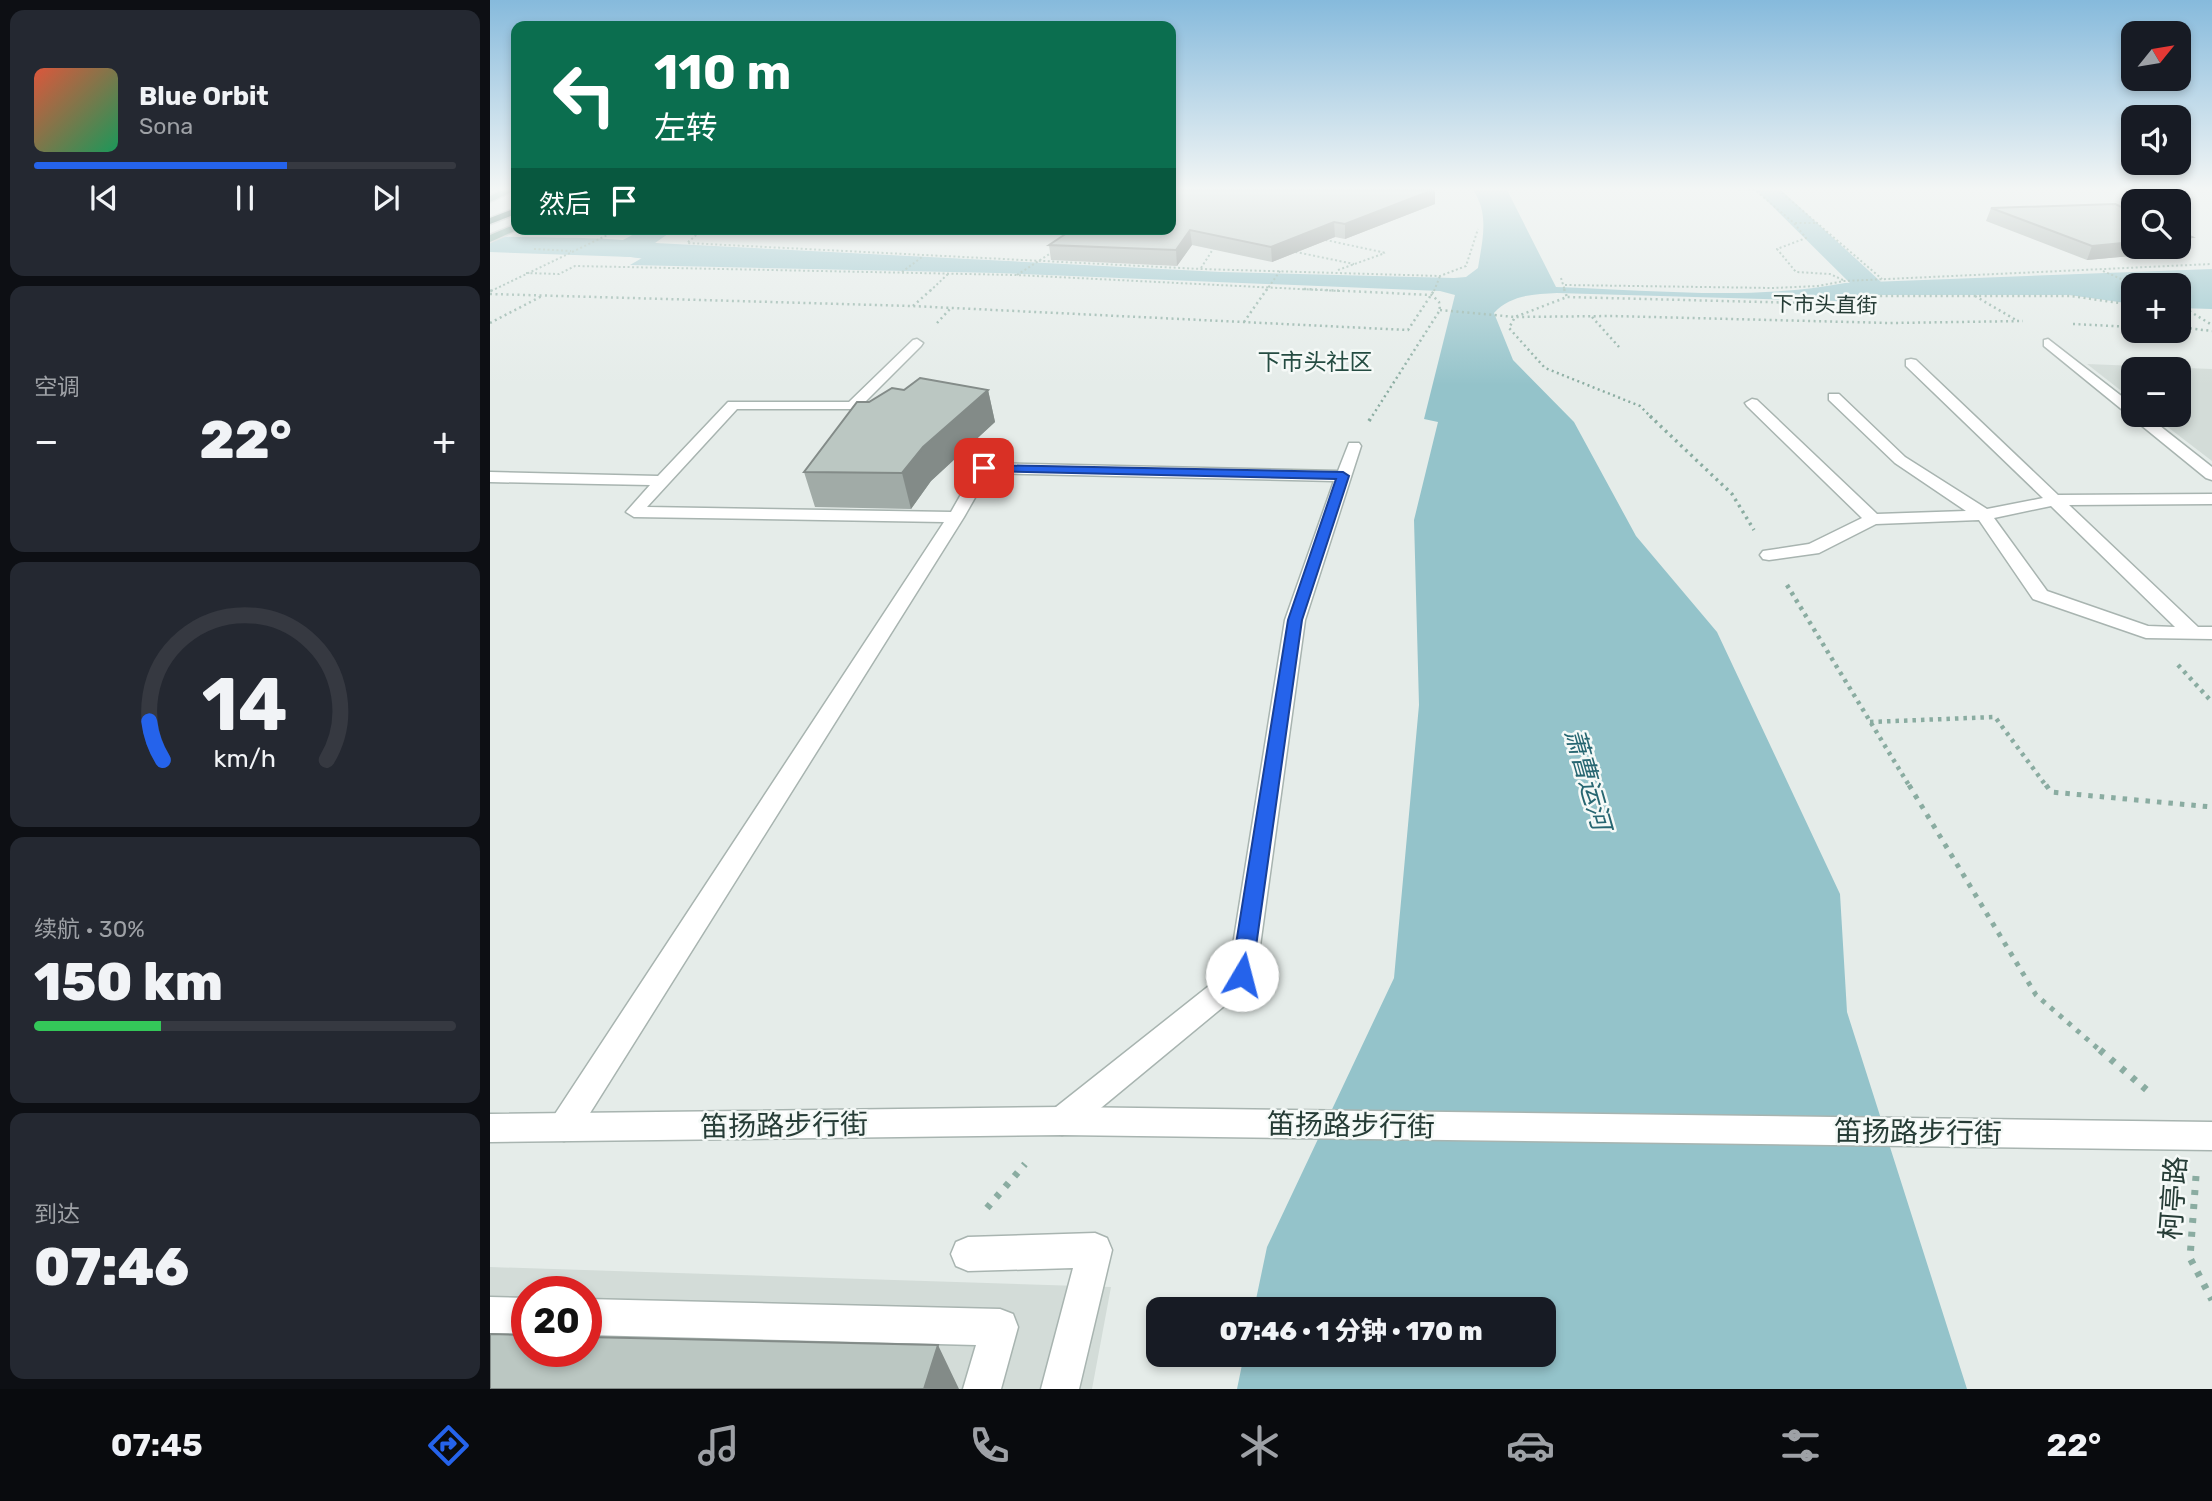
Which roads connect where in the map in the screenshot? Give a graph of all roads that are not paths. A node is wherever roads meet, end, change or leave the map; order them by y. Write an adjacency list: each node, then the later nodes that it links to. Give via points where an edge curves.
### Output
1 (917, 343): 12 (street, via 852,406 733,405)
2 (2048, 343): 5 (street)
3 (1912, 363): 14 (street)
4 (1834, 397): 15 (street, via 1900,460)
5 (2121, 402)
6 (1752, 403): 17 (street)
7 (2152, 427): 9 (street)
8 (1354, 446): 10 (street)
9 (2212, 475)
10 (1343, 476): 16 (street, via 984,468); 21 (street, via 1295,620 1242,975)
11 (490, 477): 12 (street)
12 (661, 481): 16 (street, via 634,512)
13 (2212, 499): 14 (street)
14 (2056, 500): 15 (street); 19 (street)
15 (1984, 515): 17 (street); 19 (street, via 2040,595 2146,632)
16 (956, 517): 22 (street)
17 (1873, 519): 18 (street, via 1813,549)
18 (1769, 555)
19 (2193, 633): 20 (street)
20 (2212, 633)
21 (1062, 1121): 22 (street, 笛扬路步行街); 24 (street, 笛扬路步行街)
22 (564, 1127): 23 (street, 笛扬路步行街)
23 (490, 1128)
24 (2205, 1135)
25 (968, 1254): 30 (street, via 1095,1250)
26 (490, 1315): 27 (street)
27 (511, 1316)
28 (602, 1317): 29 (street, via 1000,1327)
29 (982, 1389)
30 (1060, 1389)

